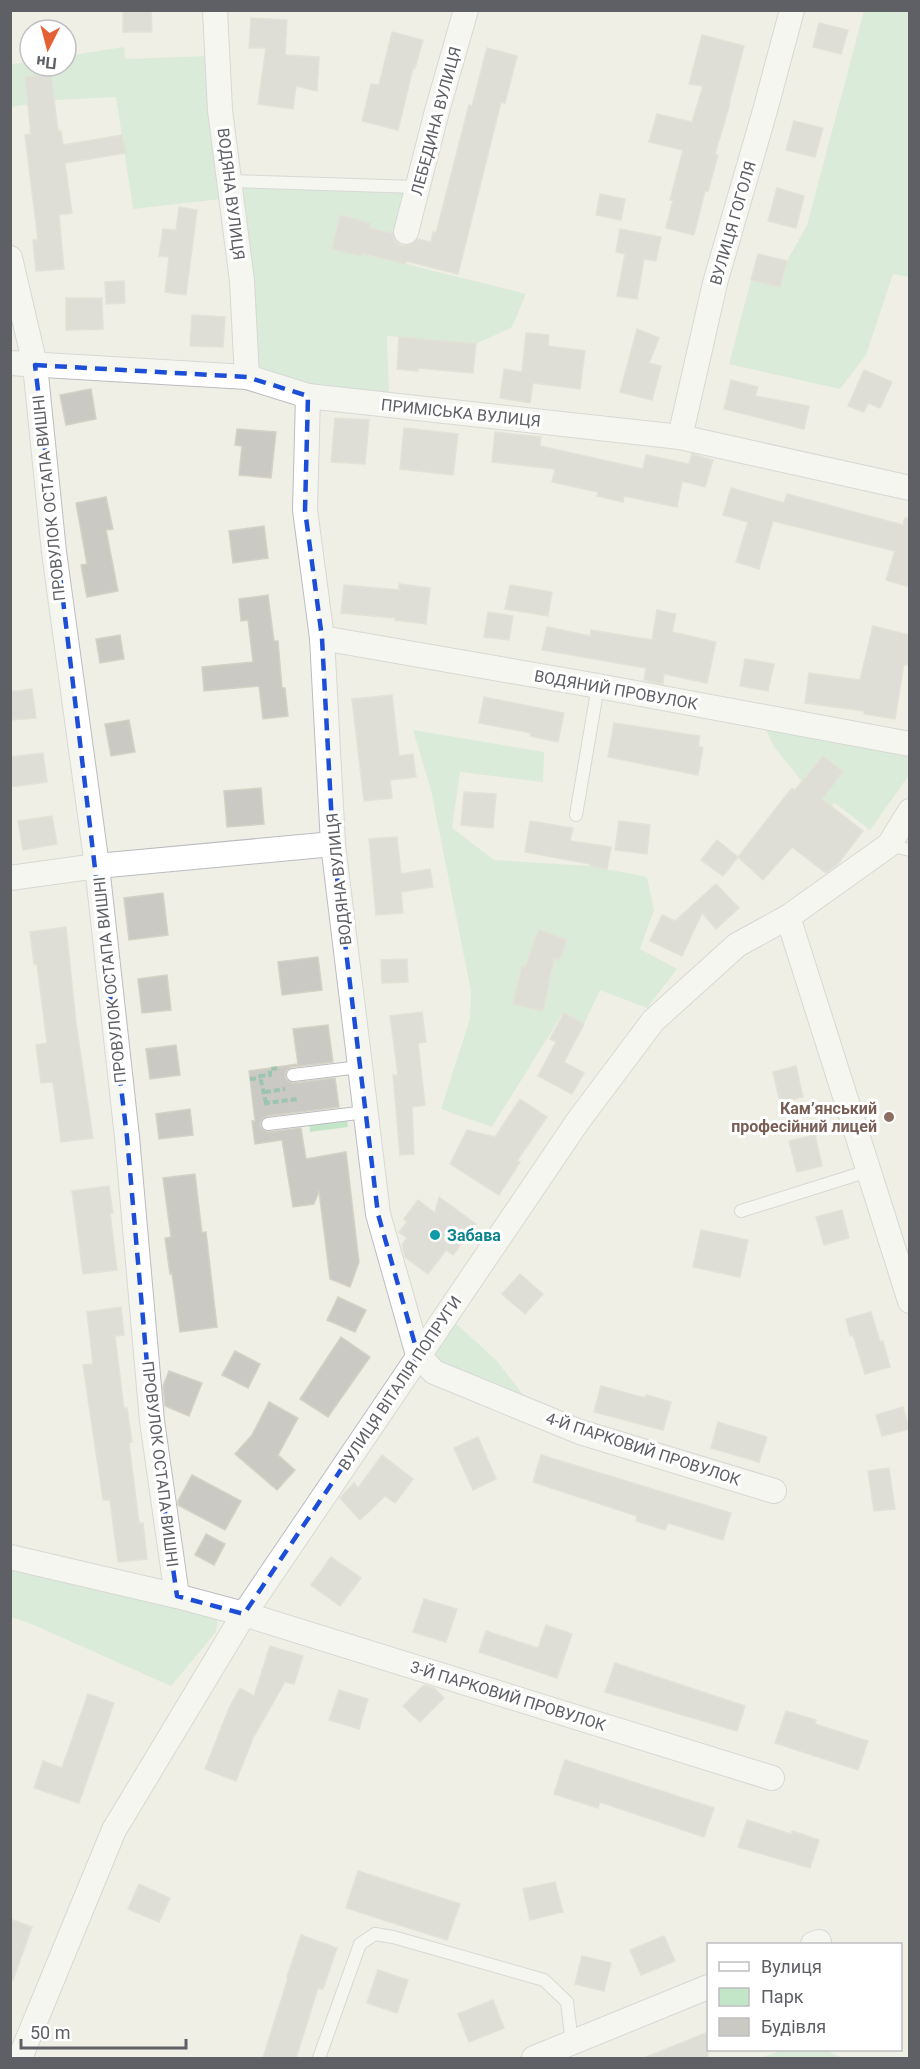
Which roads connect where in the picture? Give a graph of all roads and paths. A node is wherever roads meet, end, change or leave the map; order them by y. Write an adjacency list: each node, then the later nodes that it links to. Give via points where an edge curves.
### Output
1 (215, 10): 4 (street, ВОДЯНА ВУЛИЦЯ, via 220,110)
2 (466, 10): 5 (street, ЛЕБЕДИНА ВУЛИЦЯ)
3 (792, 10): 12 (street, ВУЛИЦЯ ГОГОЛЯ, via 716,283)
4 (229, 181): 5 (lane); 10 (street, ВОДЯНА ВУЛИЦЯ, via 242,281)
5 (417, 187): 6 (street, ЛЕБЕДИНА ВУЛИЦЯ)
6 (406, 232)
7 (10, 258): 9 (street, ПРОВУЛОК ОСТАПА ВИШНІ)
8 (10, 363): 9 (street, ПРИМІСЬКА ВУЛИЦЯ)
9 (35, 365): 10 (street, ПРИМІСЬКА ВУЛИЦЯ); 21 (street, ПРОВУЛОК ОСТАПА ВИШНІ, via 54,552)
10 (247, 377): 11 (street, ПРИМІСЬКА ВУЛИЦЯ)
11 (308, 396): 12 (street, ПРИМІСЬКА ВУЛИЦЯ); 14 (street, ВОДЯНА ВУЛИЦЯ, via 305,510)
12 (680, 437): 13 (street, ПРИМІСЬКА ВУЛИЦЯ)
13 (909, 488)
14 (322, 638): 15 (street, ВОДЯНИЙ ПРОВУЛОК); 19 (street, ВОДЯНА ВУЛИЦЯ)
15 (598, 687): 16 (street, ВОДЯНИЙ ПРОВУЛОК); 18 (lane)
16 (909, 744)
17 (909, 811): 20 (street, ВУЛИЦЯ ВІТАЛІЯ ПОПРУГИ)
18 (576, 815)
19 (333, 844): 21 (street); 24 (street, ВОДЯНА ВУЛИЦЯ)
20 (899, 847): 23 (street, ВУЛИЦЯ ВІТАЛІЯ ПОПРУГИ)
21 (97, 866): 22 (street); 41 (street, ПРОВУЛОК ОСТАПА ВИШНІ, via 127,1137 152,1420)
22 (10, 878)
23 (788, 917): 35 (street); 38 (street, ВУЛИЦЯ ВІТАЛІЯ ПОПРУГИ, via 737,945 653,1021 578,1121)
24 (360, 1067): 26 (lane); 32 (street, ВОДЯНА ВУЛИЦЯ)
25 (281, 1068): 27 (path, via 270,1069 270,1075)
26 (293, 1075): 29 (path)
27 (260, 1078): 28 (path); 30 (path)
28 (250, 1079)
29 (295, 1088): 30 (path); 33 (path)
30 (265, 1092): 31 (path)
31 (267, 1103)
32 (366, 1112): 33 (lane); 38 (street, ВОДЯНА ВУЛИЦЯ, via 378,1214)
33 (298, 1120): 34 (lane)
34 (268, 1124)
35 (868, 1171): 36 (lane); 37 (street)
36 (741, 1211)
37 (909, 1301)
38 (418, 1355): 39 (street, 4-Й ПАРКОВИЙ ПРОВУЛОК, via 434,1372 580,1432); 42 (street, ВУЛИЦЯ ВІТАЛІЯ ПОПРУГИ)
39 (774, 1491)
40 (10, 1557): 41 (street, 3-Й ПАРКОВИЙ ПРОВУЛОК)
41 (177, 1596): 42 (street, 3-Й ПАРКОВИЙ ПРОВУЛОК)
42 (244, 1614): 43 (street, 3-Й ПАРКОВИЙ ПРОВУЛОК); 46 (street, ВУЛИЦЯ ВІТАЛІЯ ПОПРУГИ, via 114,1830)
43 (772, 1778)
44 (707, 1987): 45 (street)
45 (572, 2043): 47 (lane, via 567,2002 544,1980 375,1934 360,1944); 48 (street)
46 (20, 2058)
47 (319, 2058)
48 (534, 2058)

